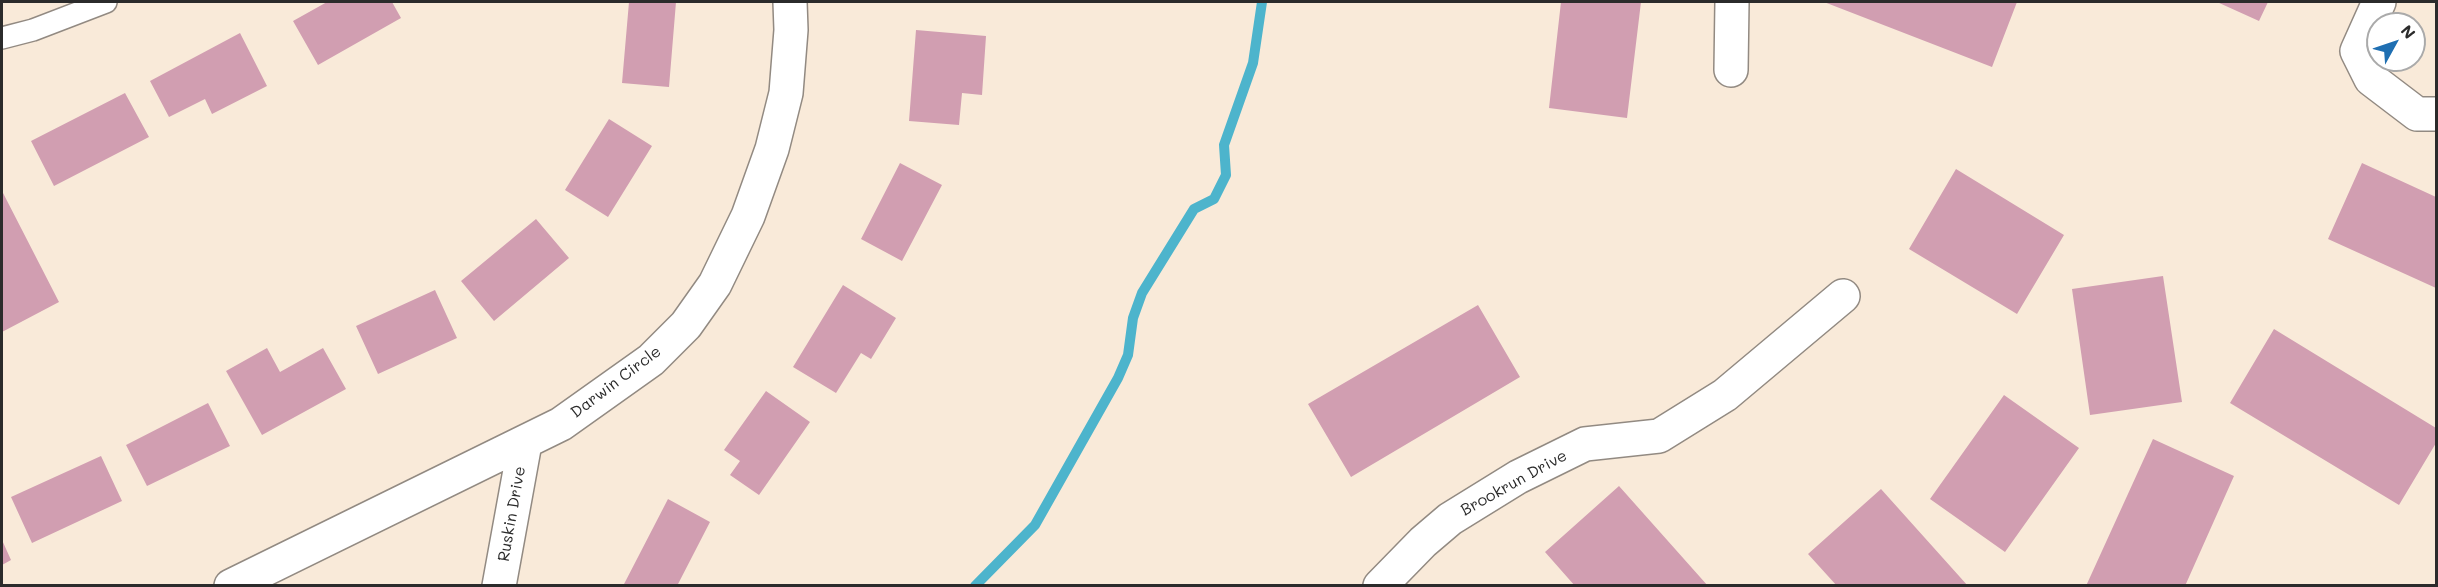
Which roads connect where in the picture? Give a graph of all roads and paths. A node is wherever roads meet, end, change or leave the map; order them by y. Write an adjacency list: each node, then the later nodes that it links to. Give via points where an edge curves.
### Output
1 (106, 2): 5 (lane)
2 (790, 2): 9 (street, Darwin Circle, via 786,93 772,149 748,216 715,284 686,325 651,360 561,424)
3 (1732, 2): 6 (street)
4 (2379, 2): 7 (street, via 2357,51 2371,79 2417,114)
5 (2, 38)
6 (1731, 70)
7 (2436, 114)
8 (1844, 297): 12 (street, Brookrun Drive, via 1716,401 1659,436 1585,444 1518,477 1450,519)
9 (525, 443): 10 (street, Darwin Circle); 11 (street, Ruskin Drive)
10 (231, 585)
11 (499, 585)
12 (1380, 585)

